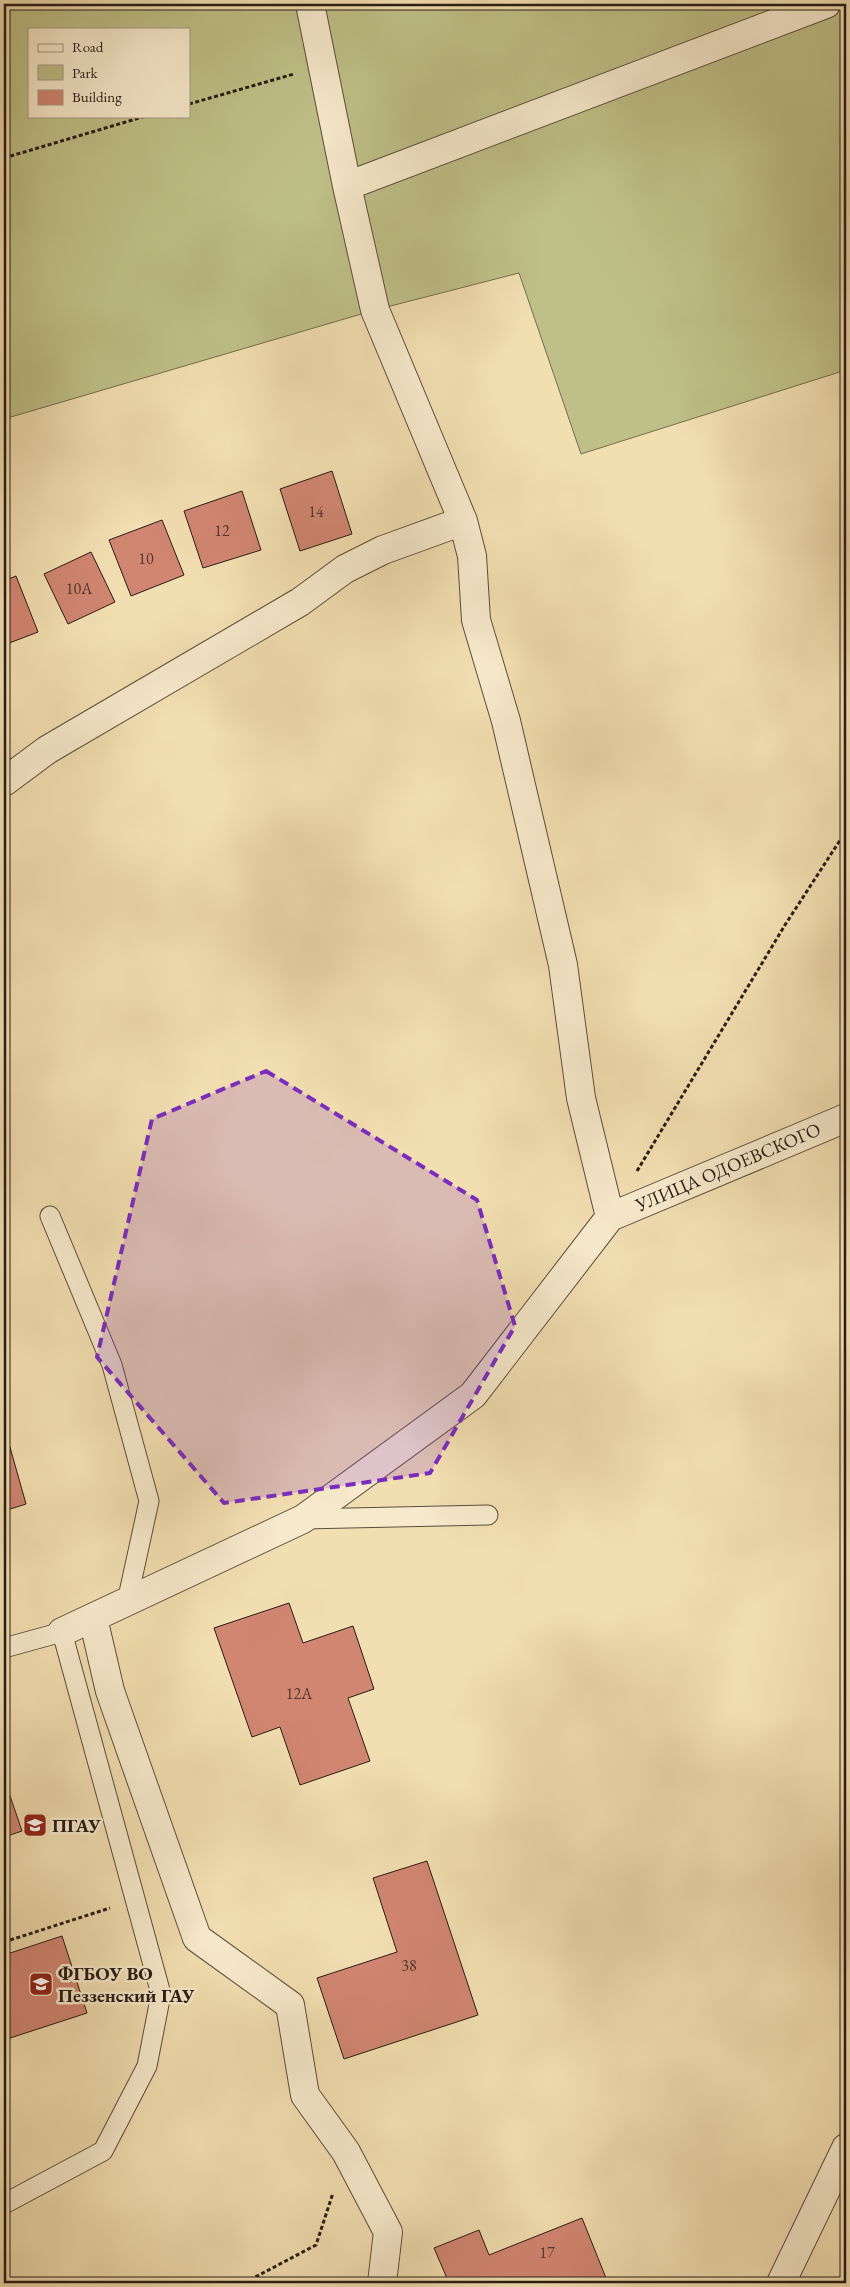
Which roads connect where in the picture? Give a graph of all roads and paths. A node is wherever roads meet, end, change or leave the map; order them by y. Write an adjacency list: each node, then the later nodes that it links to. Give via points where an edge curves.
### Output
1 (310, 4): 3 (street)
2 (826, 4): 7 (street)
3 (322, 65): 4 (path); 7 (street)
4 (190, 104)
5 (139, 118): 6 (path)
6 (4, 158)
7 (347, 186): 8 (street, via 375,310)
8 (463, 521): 9 (street, via 383,550 345,569 300,602 47,750); 14 (street, via 472,556 476,620 506,722 563,965 581,1098)
9 (4, 782)
10 (846, 831): 12 (path, via 784,925)
11 (846, 1118): 14 (street, УЛИЦА ОДОЕВСКОГО)
12 (636, 1174)
13 (50, 1216): 17 (lane, via 112,1365 149,1500)
14 (610, 1216): 16 (street, via 473,1395)
15 (488, 1514): 16 (lane)
16 (303, 1519): 17 (street)
17 (128, 1602): 18 (street)
18 (93, 1618): 19 (street); 24 (street, via 110,1691 196,1938 290,2006 305,2095)
19 (62, 1632): 20 (lane); 21 (lane)
20 (4, 1648)
21 (135, 1900): 22 (path); 25 (lane, via 162,1994 147,2066 102,2151)
22 (4, 1942)
23 (846, 2148): 28 (street)
24 (346, 2152): 26 (path, via 316,2245); 27 (street, via 388,2232)
25 (4, 2204)
26 (244, 2283)
27 (382, 2283)
28 (781, 2283)

